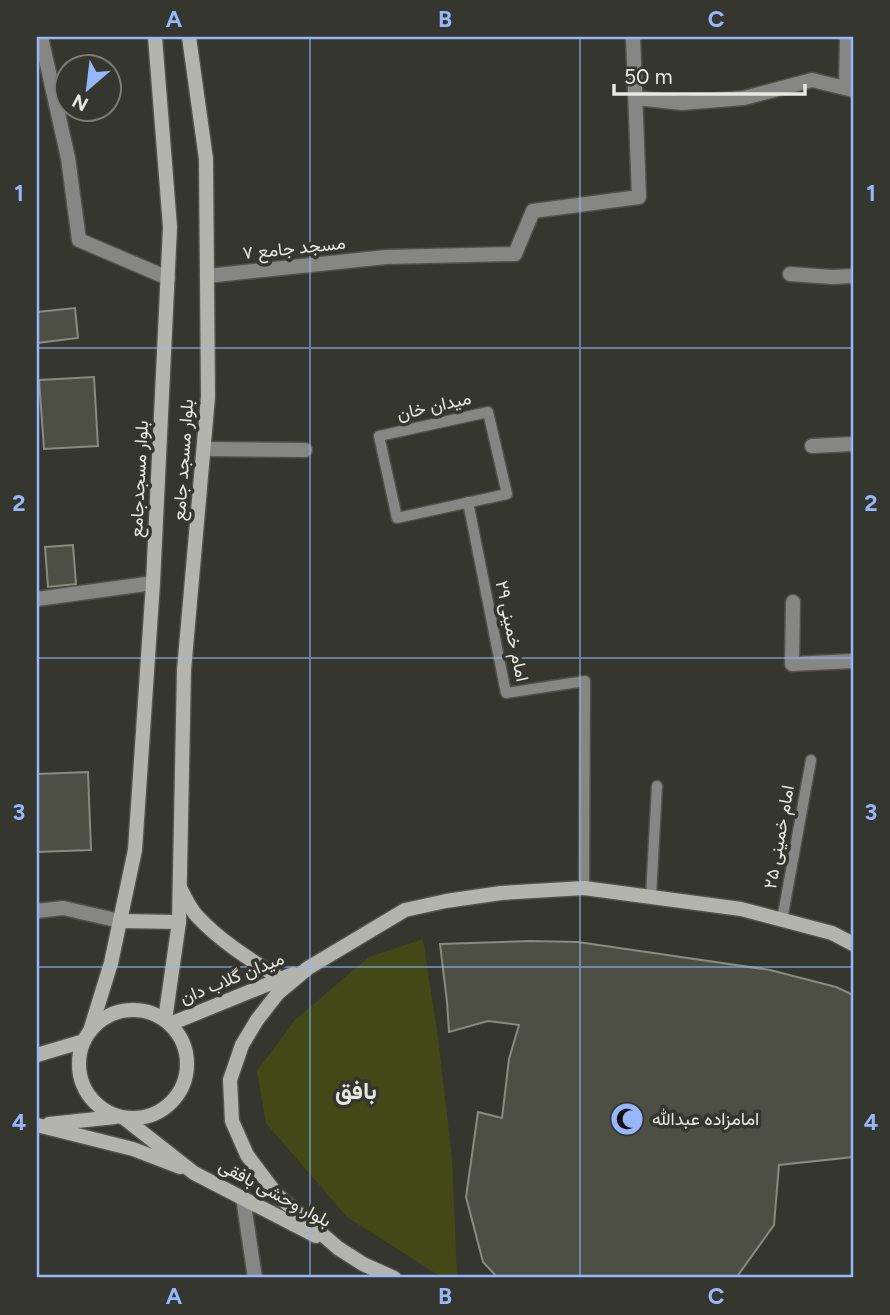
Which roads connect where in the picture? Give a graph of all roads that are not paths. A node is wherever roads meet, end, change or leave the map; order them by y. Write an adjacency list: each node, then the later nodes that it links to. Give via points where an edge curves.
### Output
1 (41, 37): 11 (street, via 68,158 79,240)
2 (155, 37): 11 (main road, بلوار مسجدجامع, via 170,227)
3 (189, 37): 9 (main road, بلوار مسجد جامع, via 206,159)
4 (633, 37): 7 (street)
5 (847, 37): 6 (street)
6 (849, 89): 7 (street, via 812,80 744,98 682,103)
7 (636, 98): 9 (street, مسجد جامع ۷, via 639,197 533,211 515,254 386,257)
8 (790, 274): 10 (street)
9 (207, 276): 14 (main road, بلوار مسجد جامع)
10 (853, 276)
11 (168, 278): 17 (main road, بلوار مسجدجامع)
12 (853, 443): 13 (street)
13 (812, 446)
14 (204, 449): 15 (street); 23 (main road, بلوار مسجد جامع, via 184,670)
15 (305, 450)
16 (468, 502): 16 (lane, میدان خان, via 397,518 379,436 488,412 507,494); 24 (lane, امام خمینی ۲۹, via 506,693 585,681)
17 (153, 583): 18 (street); 28 (main road, بلوار مسجدجامع, via 135,850)
18 (37, 599)
19 (793, 602): 20 (street, via 792,664)
20 (853, 661)
21 (810, 760): 27 (lane, امام خمینی ۲۵)
22 (657, 786): 25 (lane)
23 (179, 888): 29 (main road, بلوار مسجد جامع); 32 (main road, via 195,915 234,950)
24 (584, 888): 25 (main road); 31 (main road, via 501,893 405,910)
25 (651, 896): 27 (main road)
26 (37, 911): 28 (street, via 63,908)
27 (782, 919): 30 (main road)
28 (120, 921): 29 (main road); 34 (main road, بلوار مسجدجامع)
29 (179, 922): 33 (main road, بلوار مسجد جامع)
30 (853, 944)
31 (308, 968): 32 (main road, میدان گلاب دان); 40 (main road, via 278,993 242,1045 230,1080 232,1121 247,1155 277,1195)
32 (281, 979): 33 (main road, میدان گلاب دان)
33 (167, 1022): 34 (main road, via 150,1013 117,1012); 36 (main road, via 187,1054 182,1089 158,1113)
34 (87, 1036): 35 (main road); 36 (main road, via 79,1059 80,1077 100,1108)
35 (37, 1055)
36 (121, 1117): 37 (main road); 38 (main road, بلوار وحشی بافقی)
37 (37, 1125): 38 (main road, بلوار وحشی بافقی, via 133,1149)
38 (194, 1172): 39 (main road, بلوار وحشی بافقی)
39 (243, 1198): 40 (main road, بلوار وحشی بافقی); 42 (street)
40 (338, 1248): 43 (main road)
41 (246, 1278): 42 (lane)
42 (255, 1278)
43 (394, 1278)

